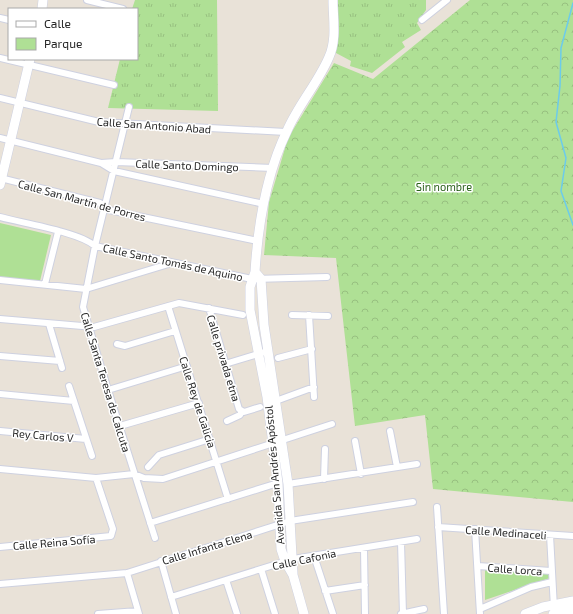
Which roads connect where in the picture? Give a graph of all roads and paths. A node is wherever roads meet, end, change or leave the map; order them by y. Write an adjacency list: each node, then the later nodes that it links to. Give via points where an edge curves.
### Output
1 (87, 0): 4 (street)
2 (333, 0): 13 (street, Avenida San Andrés Apóstol, via 333,36 329,57)
3 (447, 0): 5 (street)
4 (119, 8)
5 (422, 20)
6 (15, 60): 7 (street)
7 (30, 62): 8 (street); 10 (street)
8 (114, 85)
9 (0, 98): 10 (street, Calle San Antonio Abad)
10 (21, 103): 12 (street, Calle San Antonio Abad, via 99,122); 15 (street)
11 (130, 107): 12 (street, Calle Santa Teresa de Calcuta)
12 (126, 124): 13 (street, Calle San Antonio Abad); 16 (street, Calle Santa Teresa de Calcuta)
13 (286, 132): 18 (street, Avenida San Andrés Apóstol)
14 (0, 138): 15 (street, Calle Santo Domingo)
15 (12, 141): 17 (street, Calle Santo Domingo); 20 (street)
16 (116, 162): 17 (street, Calle Santo Domingo); 18 (street, Calle Santo Domingo); 19 (street, Calle Santa Teresa de Calcuta)
17 (101, 163): 19 (street, Calle Santo Domingo)
18 (273, 168): 21 (street, Avenida San Andrés Apóstol)
19 (114, 171): 21 (street, Calle Santo Domingo); 22 (street, Calle Santa Teresa de Calcuta)
20 (1, 180): 22 (street, Calle San Martín de Porres)
21 (264, 204): 25 (street, Avenida San Andrés Apóstol)
22 (104, 206): 25 (street, Calle San Martín de Porres, via 109,210); 26 (street, Calle Santa Teresa de Calcuta)
23 (0, 217): 24 (street, Calle Santo Tomás de Aquino)
24 (58, 232): 26 (street, Calle Santo Tomás de Aquino, via 89,241); 32 (street)
25 (258, 241): 28 (street, Avenida San Andrés Apóstol)
26 (95, 246): 27 (street, Calle Santo Tomás de Aquino); 33 (street, Calle Santa Teresa de Calcuta)
27 (174, 263): 28 (street, Calle Santo Tomás de Aquino); 33 (street)
28 (253, 275): 30 (street); 46 (street, Avenida San Andrés Apóstol, via 250,310)
29 (327, 278): 30 (street)
30 (262, 279): 46 (street, Avenida San Andrés Apóstol)
31 (0, 280): 32 (street)
32 (45, 284): 33 (street)
33 (86, 290): 42 (street, Calle Santa Teresa de Calcuta, via 83,307)
34 (168, 306): 35 (street, via 184,303); 42 (street); 43 (street, Calle Rey de Galicia)
35 (208, 308): 36 (street); 50 (street, Calle privada etna)
36 (242, 315)
37 (292, 315): 38 (street)
38 (309, 315): 39 (street); 45 (street)
39 (328, 316)
40 (0, 319): 41 (street)
41 (48, 324): 42 (street); 49 (street)
42 (88, 327): 55 (street, Calle Santa Teresa de Calcuta)
43 (175, 331): 44 (street, via 125,346); 51 (street, Calle Rey de Galicia)
44 (117, 344)
45 (312, 349): 48 (street); 54 (street)
46 (264, 353): 50 (street); 60 (street, Avenida San Andrés Apóstol)
47 (0, 356): 49 (street)
48 (278, 358)
49 (60, 361): 52 (street)
50 (225, 364): 61 (street, Calle privada etna)
51 (187, 366): 55 (street); 59 (street, Calle Rey de Galicia)
52 (62, 368)
53 (70, 386): 58 (street)
54 (314, 387): 57 (street); 60 (street, Calle privada etna)
55 (108, 390): 64 (street, Calle Santa Teresa de Calcuta)
56 (0, 394): 58 (street)
57 (314, 396)
58 (74, 401): 67 (street)
59 (199, 403): 64 (street); 68 (street, Calle Rey de Galicia)
60 (268, 404): 61 (street, Calle privada etna); 70 (street, Avenida San Andrés Apóstol)
61 (242, 412): 62 (street)
62 (227, 421)
63 (332, 424): 70 (street)
64 (120, 426): 78 (street, Calle Santa Teresa de Calcuta)
65 (0, 431): 67 (street, Rey Carlos V)
66 (390, 431): 76 (street)
67 (86, 438): 72 (street)
68 (210, 439): 73 (street, Calle Rey de Galicia); 75 (street, via 159,455)
69 (354, 440): 79 (street)
70 (277, 442): 73 (street); 82 (street, Avenida San Andrés Apóstol); 83 (street, Avenida San Andrés Apóstol)
71 (325, 448): 81 (street)
72 (92, 456)
73 (218, 462): 78 (street, via 163,479 144,478); 84 (street, Calle Rey de Galicia)
74 (417, 464): 76 (street)
75 (148, 467)
76 (397, 468): 79 (street)
77 (0, 469): 80 (street)
78 (134, 474): 80 (street); 88 (street, Calle Santa Teresa de Calcuta)
79 (361, 474): 81 (street)
80 (96, 478): 97 (street, Calle Reina Sofía, via 113,529 109,538)
81 (324, 479): 83 (street)
82 (278, 483): 84 (street); 89 (street, Avenida San Andrés Apóstol)
83 (288, 484): 87 (street, Avenida San Andrés Apóstol)
84 (228, 499): 88 (street)
85 (413, 502): 87 (street, Calle Infanta Elena)
86 (436, 507): 90 (street)
87 (290, 521): 89 (street, Calle Infanta Elena); 100 (street, Avenida San Andrés Apóstol)
88 (150, 523): 94 (street, Calle Santa Teresa de Calcuta)
89 (279, 524): 100 (street, Avenida San Andrés Apóstol, via 281,549); 101 (street, Calle Infanta Elena)
90 (438, 527): 91 (street, Calle Medinaceli); 126 (street)
91 (475, 529): 92 (street, Calle Medinaceli); 102 (street)
92 (550, 535): 93 (street, Calle Medinaceli); 104 (street)
93 (573, 536)
94 (155, 538)
95 (417, 539): 96 (street, Calle Cafonia)
96 (401, 542): 98 (street, Calle Cafonia); 125 (street)
97 (0, 547)
98 (364, 548): 99 (street, Calle Cafonia); 109 (street)
99 (314, 556): 100 (street, Calle Cafonia); 110 (street)
100 (289, 560): 103 (street, Calle Cafonia); 122 (street, Avenida San Andrés Apóstol)
101 (161, 561): 105 (street, Calle Infanta Elena); 111 (street)
102 (478, 566): 104 (street, Calle Lorca); 115 (street)
103 (261, 569): 106 (street, Calle Cafonia); 121 (street)
104 (551, 571): 107 (street)
105 (127, 573): 108 (street, Calle Infanta Elena); 117 (street)
106 (226, 580): 111 (street, Calle Cafonia); 120 (street)
107 (552, 582): 115 (street, via 524,589); 116 (street)
108 (0, 584)
109 (365, 585): 110 (street); 124 (street)
110 (326, 591): 123 (street)
111 (171, 597): 119 (street)
112 (573, 601): 116 (street)
113 (424, 609): 125 (street)
114 (573, 610): 116 (street)
115 (480, 611)
116 (554, 611): 127 (street, via 543,607)
117 (138, 612): 118 (street)
118 (98, 614)
119 (176, 614)
120 (237, 614)
121 (274, 614)
122 (304, 614)
123 (333, 614)
124 (366, 614)
125 (402, 614)
126 (444, 614)
127 (525, 614)

